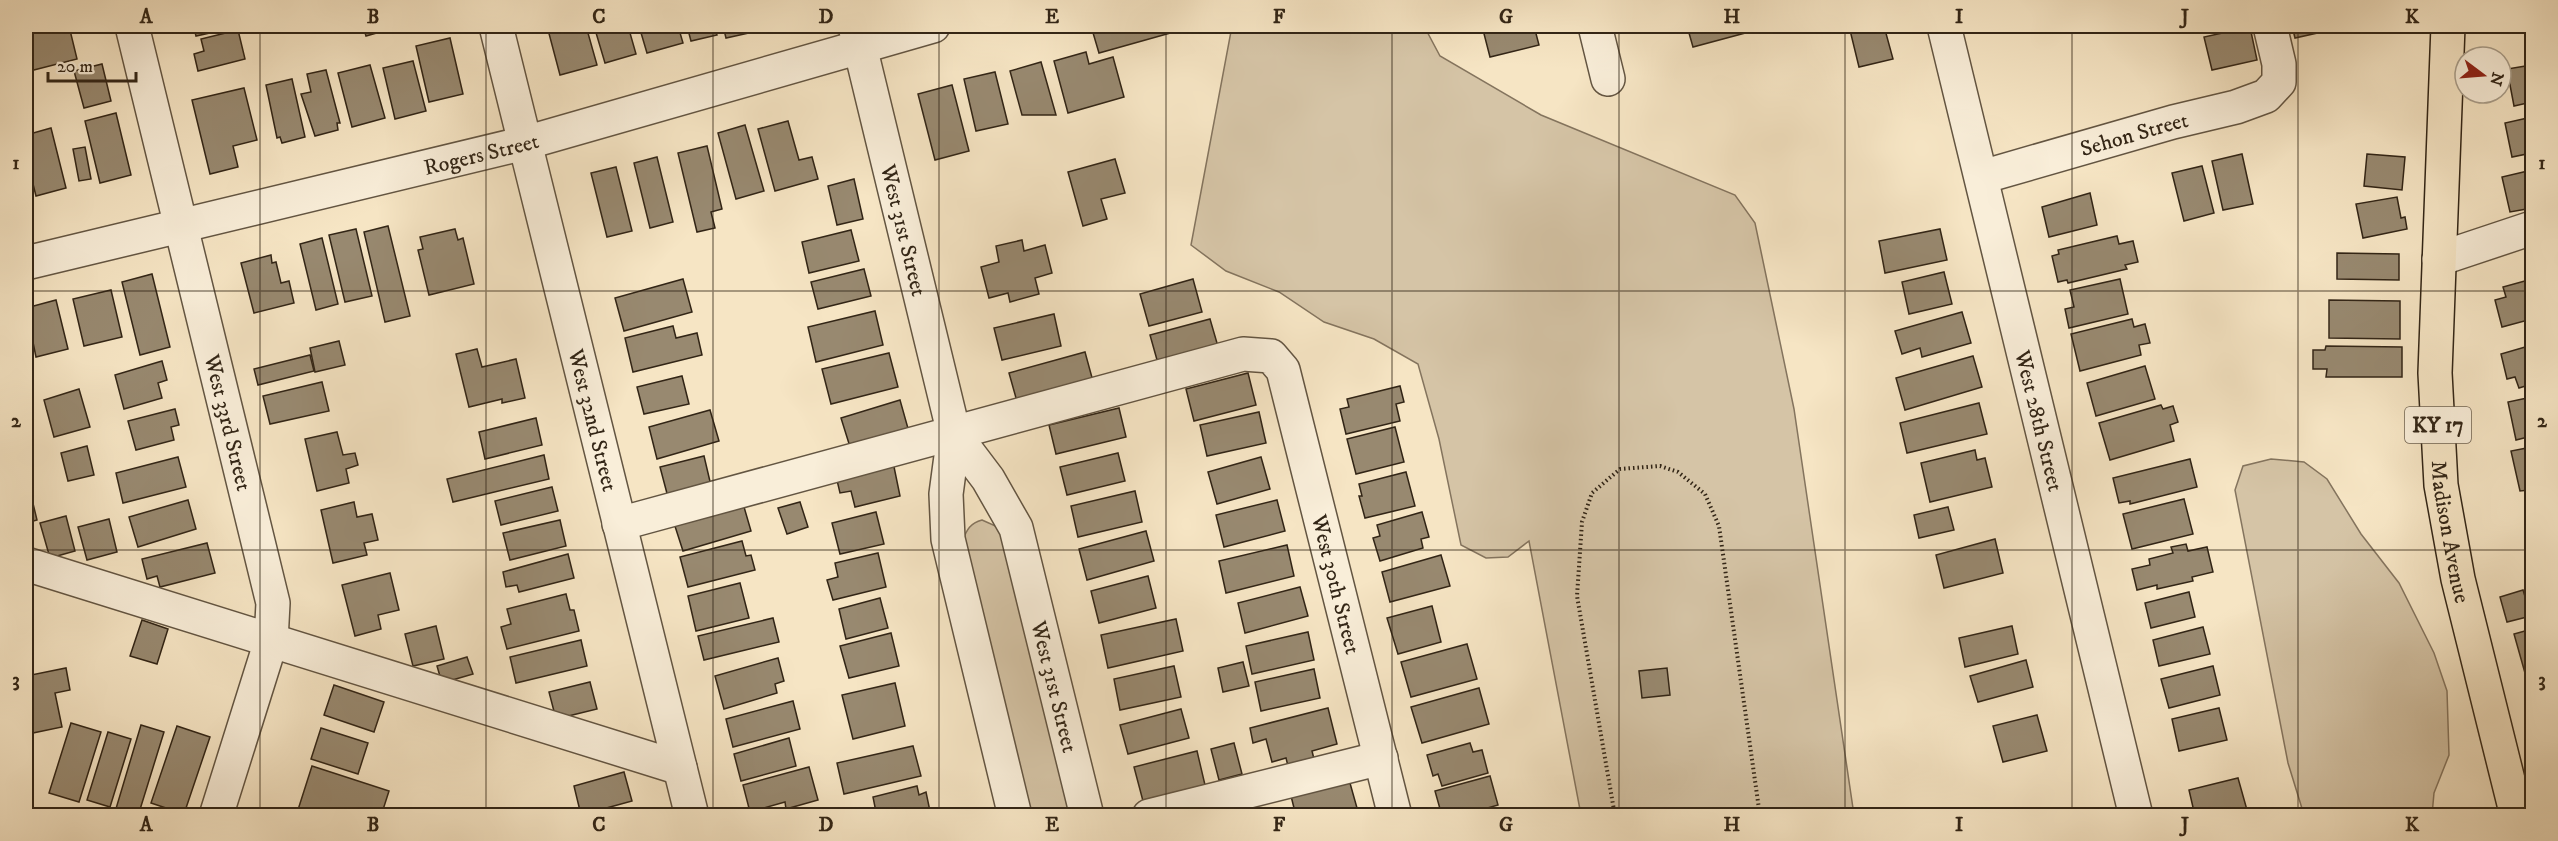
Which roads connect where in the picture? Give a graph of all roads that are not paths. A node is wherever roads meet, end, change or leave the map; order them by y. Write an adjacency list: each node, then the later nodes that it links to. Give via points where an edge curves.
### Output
1 (132, 26): 12 (street, West 33rd Street)
2 (496, 26): 10 (street, West 32nd Street)
3 (933, 26): 8 (street, Rogers Street)
4 (1594, 26): 9 (street)
5 (1944, 26): 11 (street, West 28th Street)
6 (2270, 26): 11 (street, Sehon Street, via 2279,82 2266,96)
7 (2448, 26): 14 (main road, Madison Avenue / KY 17)
8 (858, 35): 10 (street, Rogers Street); 16 (street, West 31st Street)
9 (1608, 79)
10 (525, 143): 12 (street, Rogers Street); 17 (street, West 32nd Street)
11 (1982, 177): 28 (street, West 28th Street)
12 (180, 227): 15 (street, Rogers Street); 19 (street, West 33rd Street, via 273,603)
13 (2532, 228): 14 (street)
14 (2439, 259): 29 (main road, Madison Avenue / KY 17, via 2435,373 2441,484 2458,579)
15 (26, 263)
16 (954, 434): 17 (street); 20 (street, West 30th Street, via 1243,354 1271,356 1283,370); 24 (street, West 31st Street, via 946,494 948,539); 25 (street, West 31st Street, via 988,478 1016,528)
17 (619, 524): 21 (street, West 32nd Street)
18 (26, 564): 19 (street)
19 (271, 641): 21 (street); 22 (street, West 33rd Street)
20 (1381, 758): 26 (street); 27 (street, West 30th Street)
21 (680, 768): 23 (street, West 32nd Street)
22 (216, 816)
23 (692, 816)
24 (1015, 816)
25 (1087, 816)
26 (1149, 816)
27 (1395, 816)
28 (2136, 816)
29 (2517, 816)

